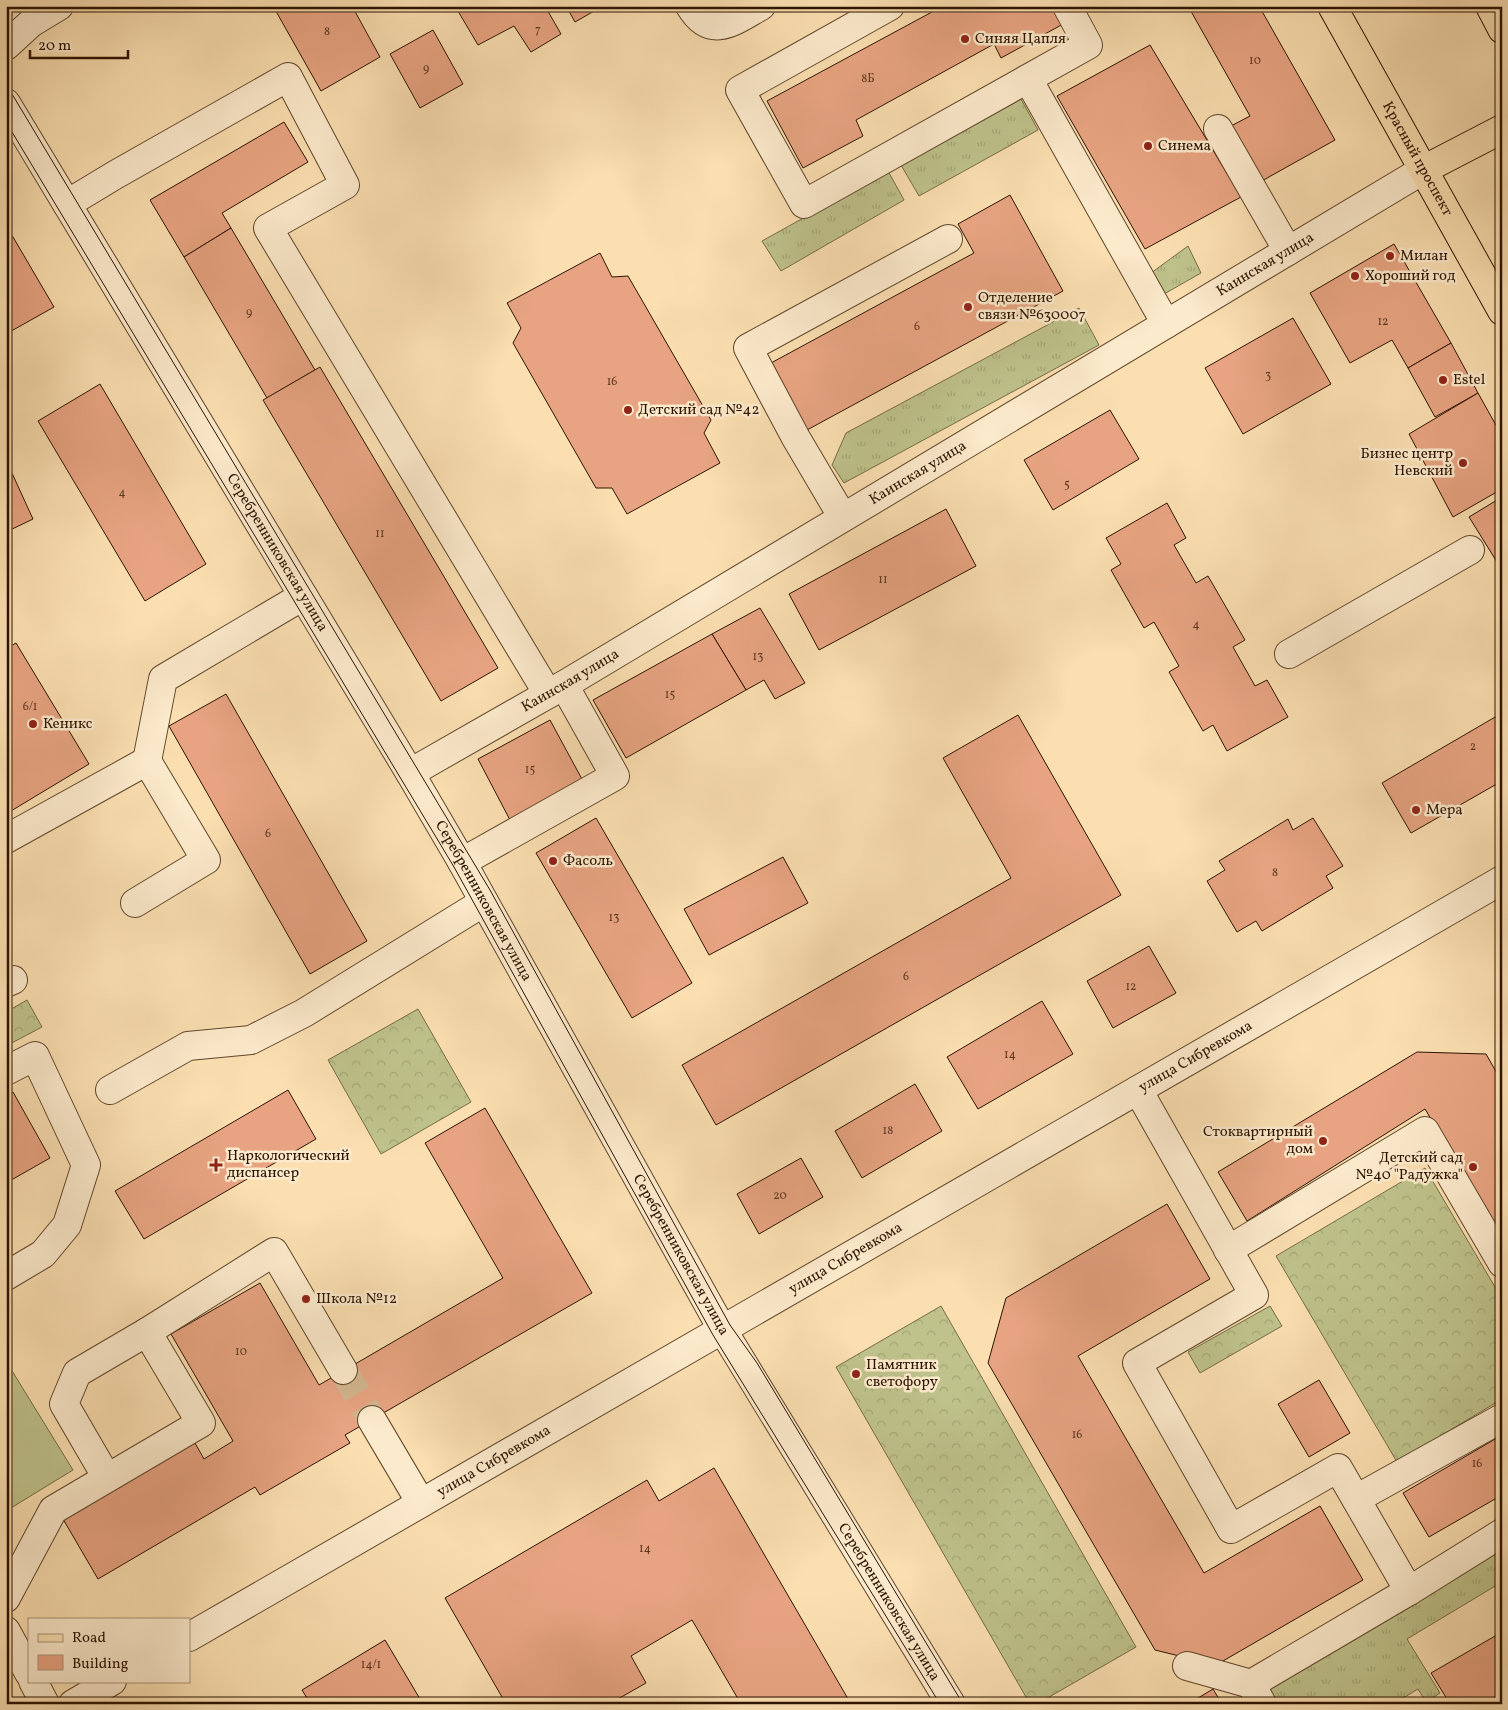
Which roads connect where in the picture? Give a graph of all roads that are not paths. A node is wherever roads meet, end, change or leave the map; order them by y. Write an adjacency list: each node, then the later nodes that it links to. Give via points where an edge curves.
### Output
1 (59, 6): 9 (street, via 31,23)
2 (690, 6): 3 (street, via 696,17 711,26 726,26)
3 (761, 6)
4 (890, 6): 10 (street, via 740,90 804,204)
5 (1067, 6): 10 (street, via 1088,45)
6 (1332, 6): 14 (main road, Красный проспект)
7 (1490, 6): 8 (main road)
8 (1502, 29)
9 (6, 46)
10 (1028, 80): 19 (street)
11 (6, 103): 15 (street, Серебренниковская улица)
12 (1218, 129): 17 (street)
13 (1502, 129): 14 (main road)
14 (1423, 170): 17 (street, Каинская улица); 18 (main road, Красный проспект)
15 (67, 204): 22 (street, Серебренниковская улица); 24 (street, via 288,77 344,185 268,228)
16 (948, 239): 20 (street, via 748,348)
17 (1288, 251): 19 (street, Каинская улица)
18 (1502, 311)
19 (1166, 324): 20 (street, Каинская улица)
20 (842, 516): 24 (street, Каинская улица)
21 (1470, 550): 23 (street)
22 (303, 596): 25 (street, via 163,679); 26 (street, Серебренниковская улица)
23 (1290, 654)
24 (556, 689): 26 (street, Каинская улица); 28 (street, via 615,776)
25 (147, 761): 27 (street); 31 (street, via 206,860)
26 (410, 773): 28 (street, Серебренниковская улица)
27 (6, 839)
28 (462, 862): 30 (street, Серебренниковская улица)
29 (1502, 880): 34 (street, улица Сибревкома)
30 (484, 902): 33 (street, via 304,1013 251,1040 188,1046); 38 (street, Серебренниковская улица)
31 (135, 903)
32 (6, 1071): 37 (street, via 35,1056 86,1165 67,1225 43,1254)
33 (110, 1090)
34 (1138, 1090): 35 (street); 38 (street, улица Сибревкома)
35 (1228, 1250): 36 (street, via 1425,1131); 44 (street, via 1254,1295 1137,1363 1231,1528 1338,1468)
36 (1502, 1263)
37 (6, 1276)
38 (722, 1329): 45 (street, улица Сибревкома); 58 (street, Серебренниковская улица)
39 (146, 1332): 40 (street, via 274,1252); 43 (street, via 77,1373 64,1404); 43 (street, via 200,1424)
40 (343, 1370)
41 (1502, 1418): 44 (street)
42 (372, 1420): 45 (street)
43 (107, 1478): 48 (street, via 53,1510)
44 (1356, 1499): 47 (street)
45 (421, 1503): 50 (street, улица Сибревкома)
46 (1502, 1533): 47 (street)
47 (1409, 1591): 55 (street)
48 (6, 1598)
49 (6, 1631): 52 (street)
50 (190, 1636)
51 (1187, 1666): 55 (street)
52 (28, 1671)
53 (34, 1682): 56 (street)
54 (110, 1682): 57 (street)
55 (1257, 1694)
56 (45, 1704)
57 (73, 1704)
58 (951, 1704)

